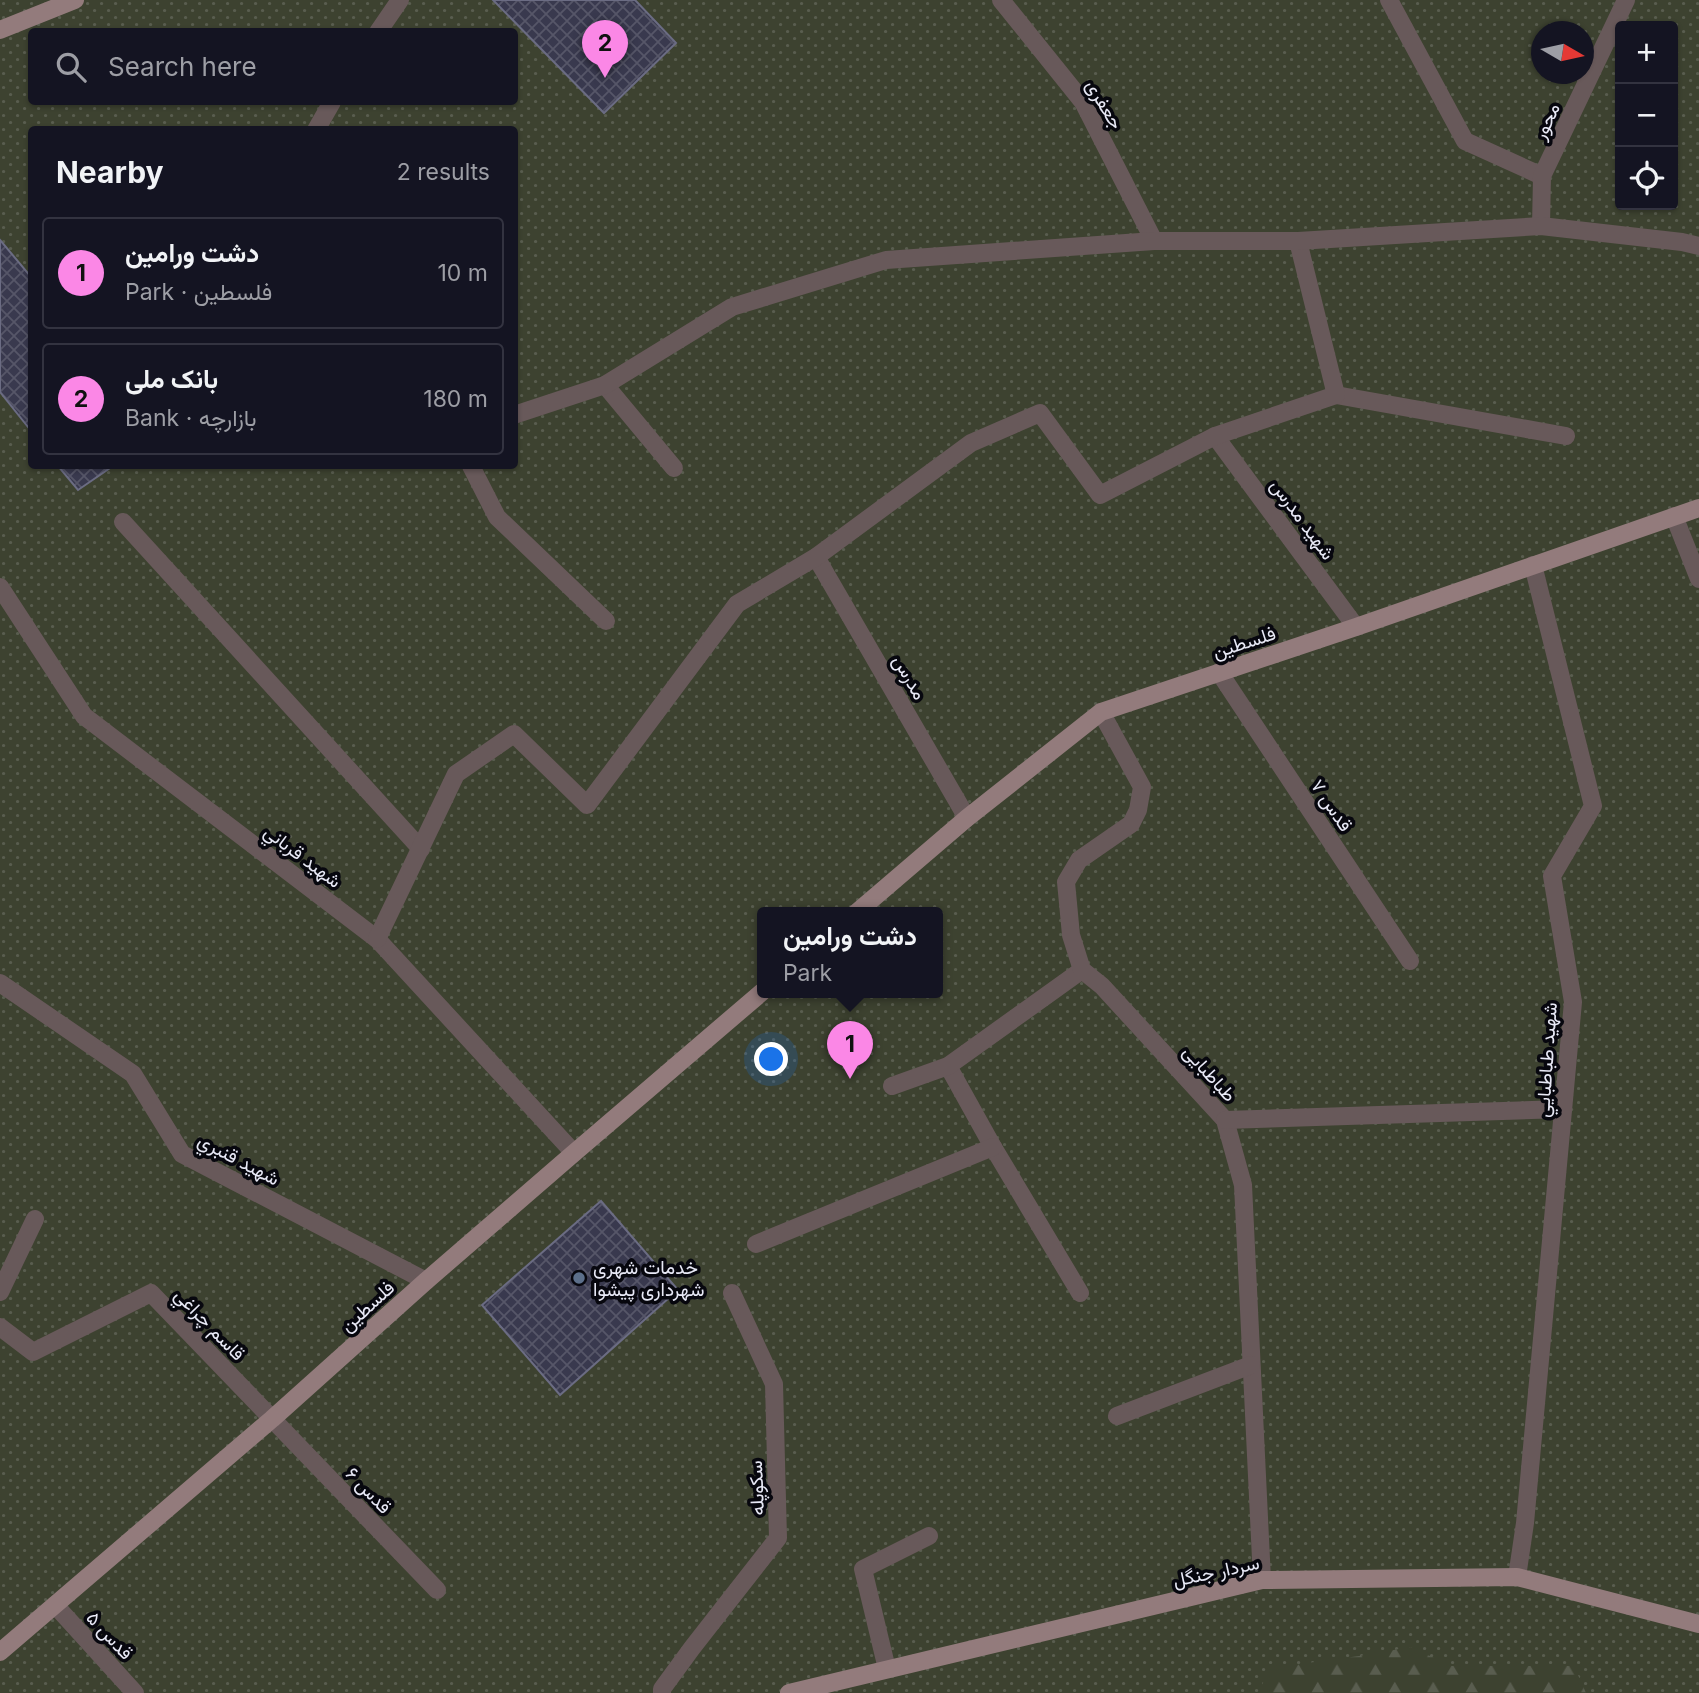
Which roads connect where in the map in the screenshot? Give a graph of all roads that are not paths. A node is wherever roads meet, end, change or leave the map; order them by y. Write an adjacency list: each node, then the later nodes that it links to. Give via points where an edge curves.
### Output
1 (75, 0): 7 (main road)
2 (400, 0): 6 (street)
3 (1001, 0): 12 (street, جعفری, via 1083,102)
4 (1389, 0): 10 (street, via 1465,141)
5 (1626, 0): 10 (street, محور)
6 (381, 28)
7 (0, 30)
8 (330, 105): 9 (street)
9 (318, 126)
10 (1542, 176): 11 (street, محور)
11 (1541, 226): 13 (street); 14 (street)
12 (1154, 241): 13 (street); 15 (street, via 886,260 732,307)
13 (1298, 241): 16 (street)
14 (1699, 246)
15 (605, 385): 17 (street); 20 (street)
16 (1336, 394): 18 (street); 19 (street)
17 (518, 414)
18 (1215, 436): 25 (street, via 1100,495 1040,413 971,443); 30 (street, شهيد مدرس)
19 (1566, 436)
20 (674, 468)
21 (473, 469): 29 (street, via 497,517)
22 (1699, 508): 23 (main road, فلسطین)
23 (1674, 516): 26 (main road, فلسطین); 27 (street)
24 (123, 522): 34 (street)
25 (816, 557): 33 (street, مدرس); 34 (street, via 737,604 587,805 514,734 456,774)
26 (1533, 565): 30 (main road, فلسطین); 43 (street, شهيد طباطبايي, via 1593,806 1552,876 1573,1002)
27 (1699, 579)
28 (4, 592): 36 (street, شهيد قرباني, via 84,716)
29 (606, 621)
30 (1356, 627): 31 (main road, فلسطین)
31 (1219, 672): 32 (main road, فلسطین); 37 (street, قدس ۷)
32 (1101, 712): 33 (main road, فلسطین); 38 (street, via 1142,788 1131,824 1079,860 1066,882 1071,935)
33 (967, 818): 35 (main road, فلسطین)
34 (421, 849): 36 (street)
35 (863, 907)
36 (377, 939): 46 (street, شهيد قرباني)
37 (1410, 961)
38 (1082, 970): 41 (street); 44 (street, طباطبایی)
39 (0, 983): 49 (street, شهيد قنبري, via 133,1074 183,1154)
40 (757, 996): 46 (main road, فلسطین)
41 (948, 1066): 42 (street); 45 (street)
42 (892, 1086)
43 (1563, 1109): 44 (street); 58 (street, شهيد طباطبايي)
44 (1225, 1120): 54 (street, طباطبایی, via 1243,1185)
45 (993, 1147): 48 (street); 52 (street)
46 (574, 1153): 49 (main road, فلسطین)
47 (35, 1219): 50 (street)
48 (755, 1244)
49 (426, 1282): 56 (main road, فلسطین)
50 (0, 1292)
51 (732, 1293): 66 (street, سکوپله, via 774,1384 778,1538)
52 (1080, 1293)
53 (0, 1327): 56 (street, قاسم چراغي, via 33,1352 151,1293)
54 (1251, 1364): 55 (street); 59 (street, طباطبایی)
55 (1117, 1416)
56 (272, 1419): 60 (street, قدس ۶); 61 (main road, فلسطین)
57 (929, 1536): 64 (street, via 863,1569)
58 (1517, 1577): 59 (main road, سردار جنگل); 62 (main road, سردار جنگل)
59 (1262, 1580): 64 (main road, سردار جنگل)
60 (437, 1590)
61 (55, 1605): 63 (main road, فلسطین); 65 (street, قدس ۵)
62 (1699, 1625)
63 (0, 1652)
64 (887, 1669): 67 (main road, سردار جنگل)
65 (135, 1693)
66 (662, 1693)
67 (789, 1693)

